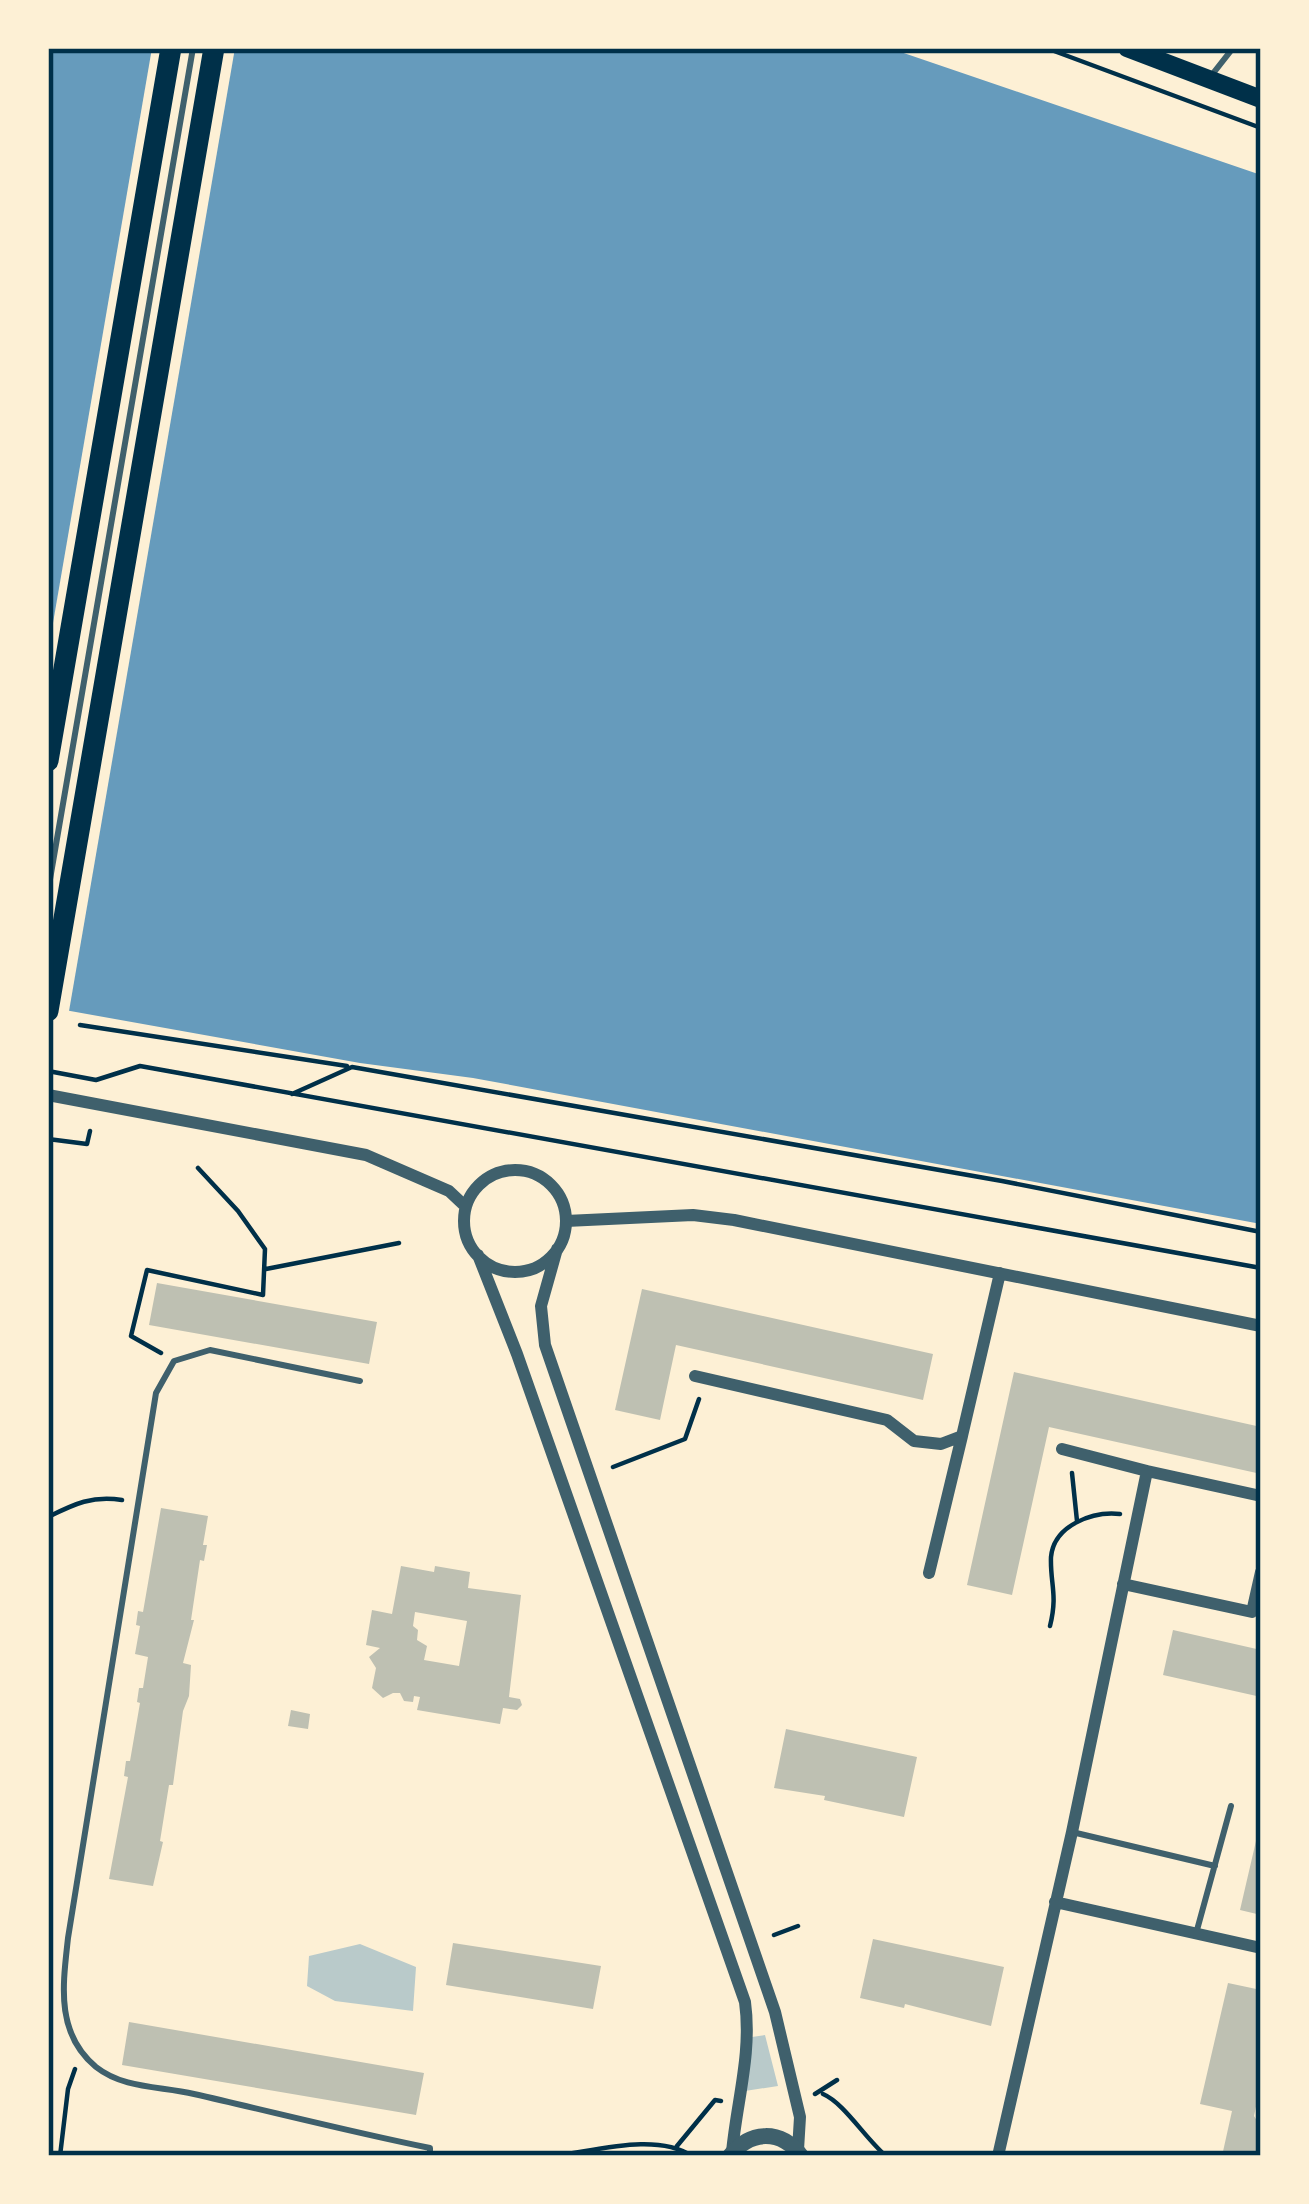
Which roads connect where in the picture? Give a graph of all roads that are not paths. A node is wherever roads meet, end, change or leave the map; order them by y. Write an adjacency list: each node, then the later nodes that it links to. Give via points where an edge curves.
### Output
1 (171, 48): 8 (main road)
2 (193, 48): 9 (lane)
3 (214, 48): 10 (main road)
4 (1127, 48): 6 (main road)
5 (1233, 48): 6 (lane)
6 (1208, 79): 7 (main road)
7 (1261, 99)
8 (48, 761)
9 (48, 891)
10 (48, 1012)
11 (48, 1095): 12 (street, via 366,1154 449,1191)
12 (466, 1207): 13 (street, via 482,1183 518,1170 552,1186); 15 (street, via 466,1232)
13 (566, 1221): 14 (street); 16 (street, via 693,1215)
14 (557, 1249): 15 (street, via 519,1271); 33 (street, via 541,1306 545,1345 775,2012 797,2098)
15 (478, 1255): 34 (street, via 745,2002 749,2034)
16 (1000, 1273): 17 (street); 20 (street)
17 (1261, 1326)
18 (701, 1377): 20 (street, via 886,1420 914,1441)
19 (360, 1381): 35 (lane, via 210,1350 174,1360 156,1393 63,2015 96,2066 126,2084 430,2148)
20 (962, 1436): 25 (street)
21 (1067, 1450): 22 (street)
22 (1148, 1471): 23 (street); 26 (street)
23 (1261, 1496)
24 (1261, 1572): 26 (street, via 1252,1612)
25 (929, 1574)
26 (1123, 1584): 28 (street)
27 (1231, 1806): 29 (lane)
28 (1072, 1832): 29 (lane); 30 (street)
29 (1215, 1866): 31 (lane)
30 (1055, 1902): 31 (street); 36 (street)
31 (1196, 1934): 32 (street)
32 (1261, 1948)
33 (799, 2153): 34 (street, via 762,2135)
34 (728, 2155)
35 (430, 2156)
36 (998, 2156)

